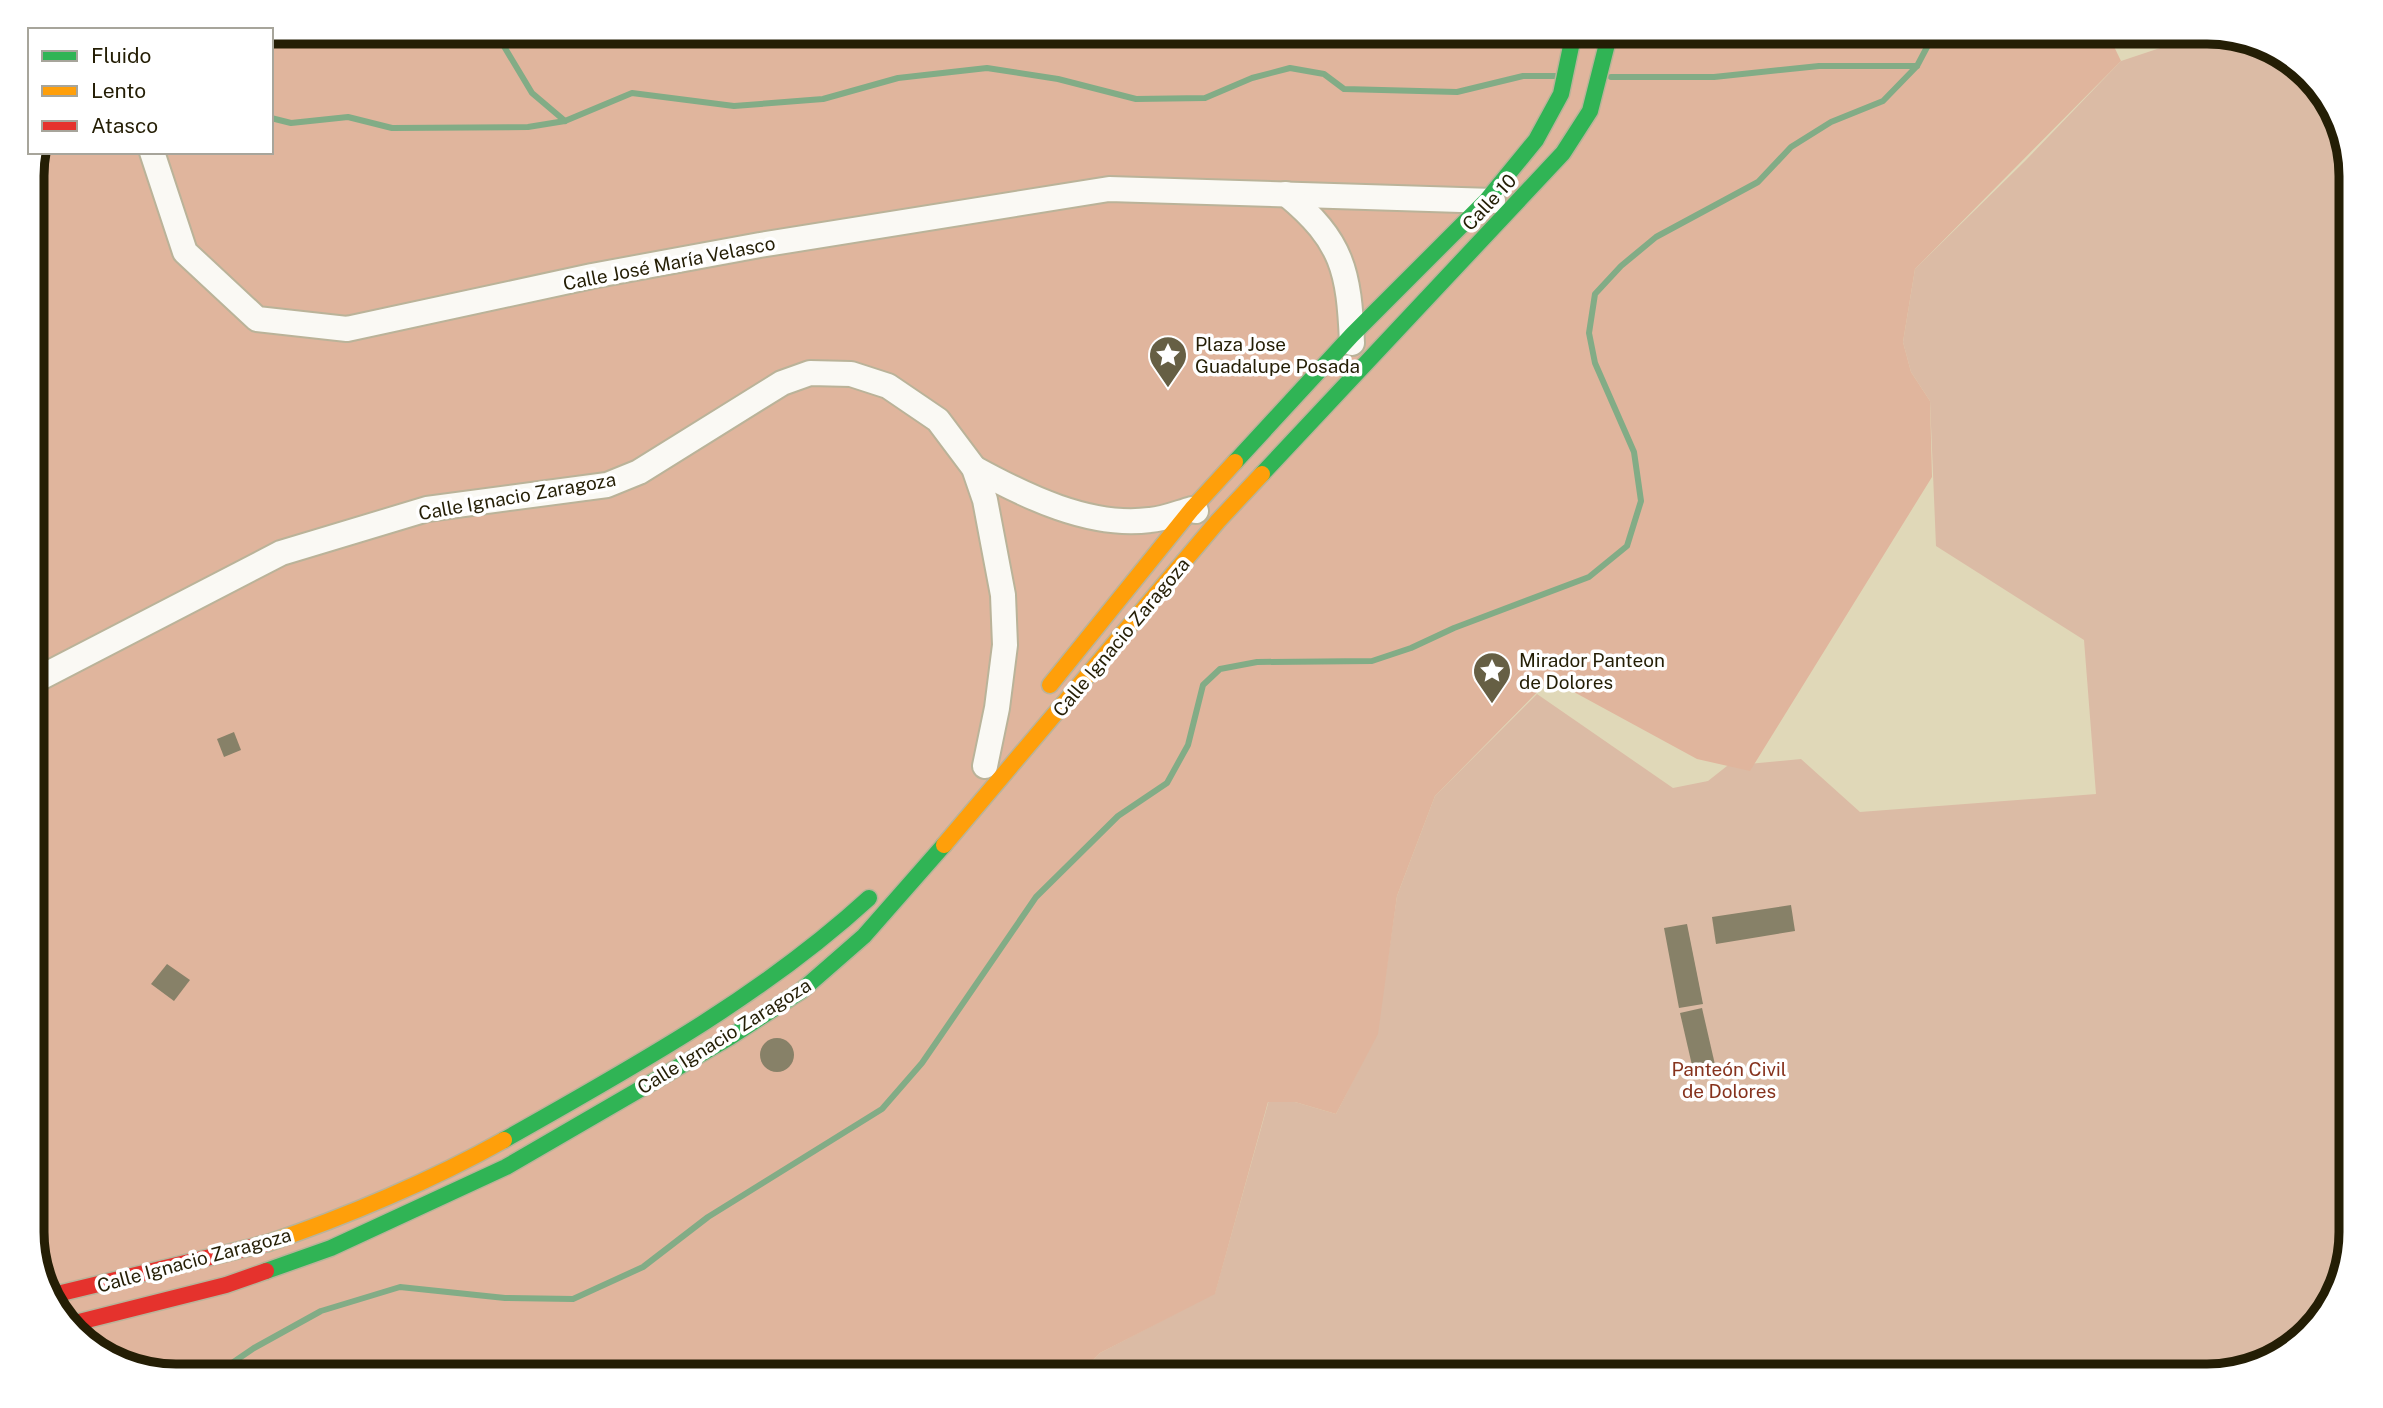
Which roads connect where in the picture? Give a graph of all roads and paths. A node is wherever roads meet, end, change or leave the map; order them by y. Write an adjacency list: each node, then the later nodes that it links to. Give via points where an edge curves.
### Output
1 (1572, 44): 5 (street, Calle 10, via 1562,94 1536,140)
2 (1608, 44): 6 (street, Calle 10, via 1597,91 1577,133)
3 (153, 154): 4 (street, Calle José María Velasco, via 185,252 257,319 347,329 631,269 1109,188)
4 (1286, 194): 5 (street, Calle José María Velasco); 7 (street, via 1333,242 1347,280)
5 (1486, 201): 6 (street, Calle José María Velasco); 7 (street, Calle 10)
6 (1519, 202): 8 (street, Calle 10)
7 (1352, 335): 8 (street); 10 (street, Calle Ignacio Zaragoza)
8 (1354, 375): 11 (street, Calle Ignacio Zaragoza)
9 (974, 468): 10 (street, Calle Ignacio Zaragoza, via 1052,507 1103,517 1149,521); 12 (street, Calle Ignacio Zaragoza, via 938,420 888,386 851,374 810,373 782,383 639,472 607,485 427,509 281,554); 15 (street, Calle Ignacio Zaragoza, via 994,536 1005,645 997,708)
10 (1192, 509): 11 (street); 13 (street, Calle Ignacio Zaragoza)
11 (1218, 521): 18 (street, Calle Ignacio Zaragoza, via 864,936 801,991 506,1167 356,1237 270,1271)
12 (44, 676)
13 (1036, 702)
14 (1010, 734): 15 (street, Calle Ignacio Zaragoza)
15 (980, 771)
16 (884, 883): 17 (street, Calle Ignacio Zaragoza, via 821,942 664,1049 475,1156 267,1244)
17 (59, 1294)
18 (79, 1322)

